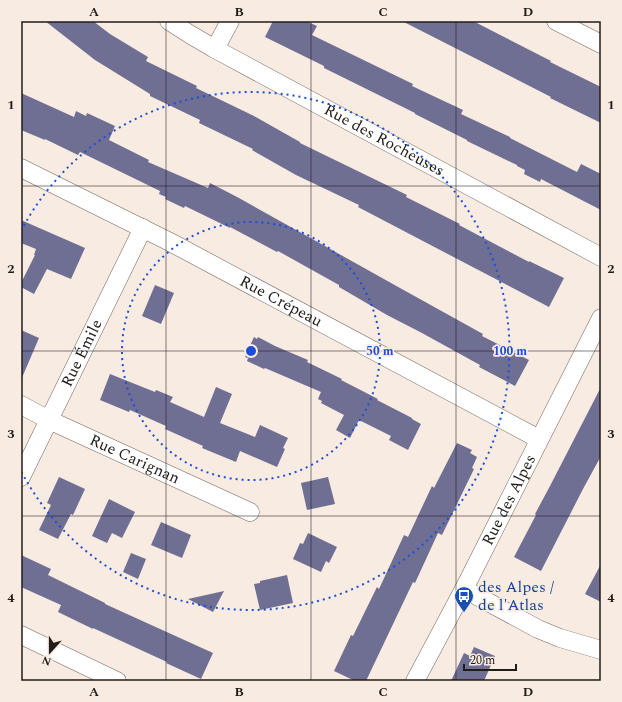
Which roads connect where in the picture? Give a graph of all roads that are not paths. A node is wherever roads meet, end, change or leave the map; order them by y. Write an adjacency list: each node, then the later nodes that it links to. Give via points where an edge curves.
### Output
1 (169, 21): 5 (street, Rue des Rocheuses)
2 (230, 21): 5 (street)
3 (556, 21): 4 (street)
4 (601, 44)
5 (215, 49): 8 (street, Rue des Rocheuses)
6 (21, 168): 7 (street, Rue Crépeau)
7 (143, 228): 11 (street, Rue Émile); 12 (street, Rue Crépeau)
8 (601, 257)
9 (601, 318): 12 (street, Rue des Alpes)
10 (21, 406): 11 (street, Rue Carignan)
11 (49, 420): 13 (street, Rue Émile); 14 (street, Rue Carignan)
12 (539, 439): 15 (street, Rue des Alpes)
13 (21, 477)
14 (250, 512)
15 (464, 589): 17 (street, via 538,629); 19 (street, Rue des Alpes)
16 (21, 635): 18 (street)
17 (601, 650)
18 (117, 681)
19 (414, 681)

